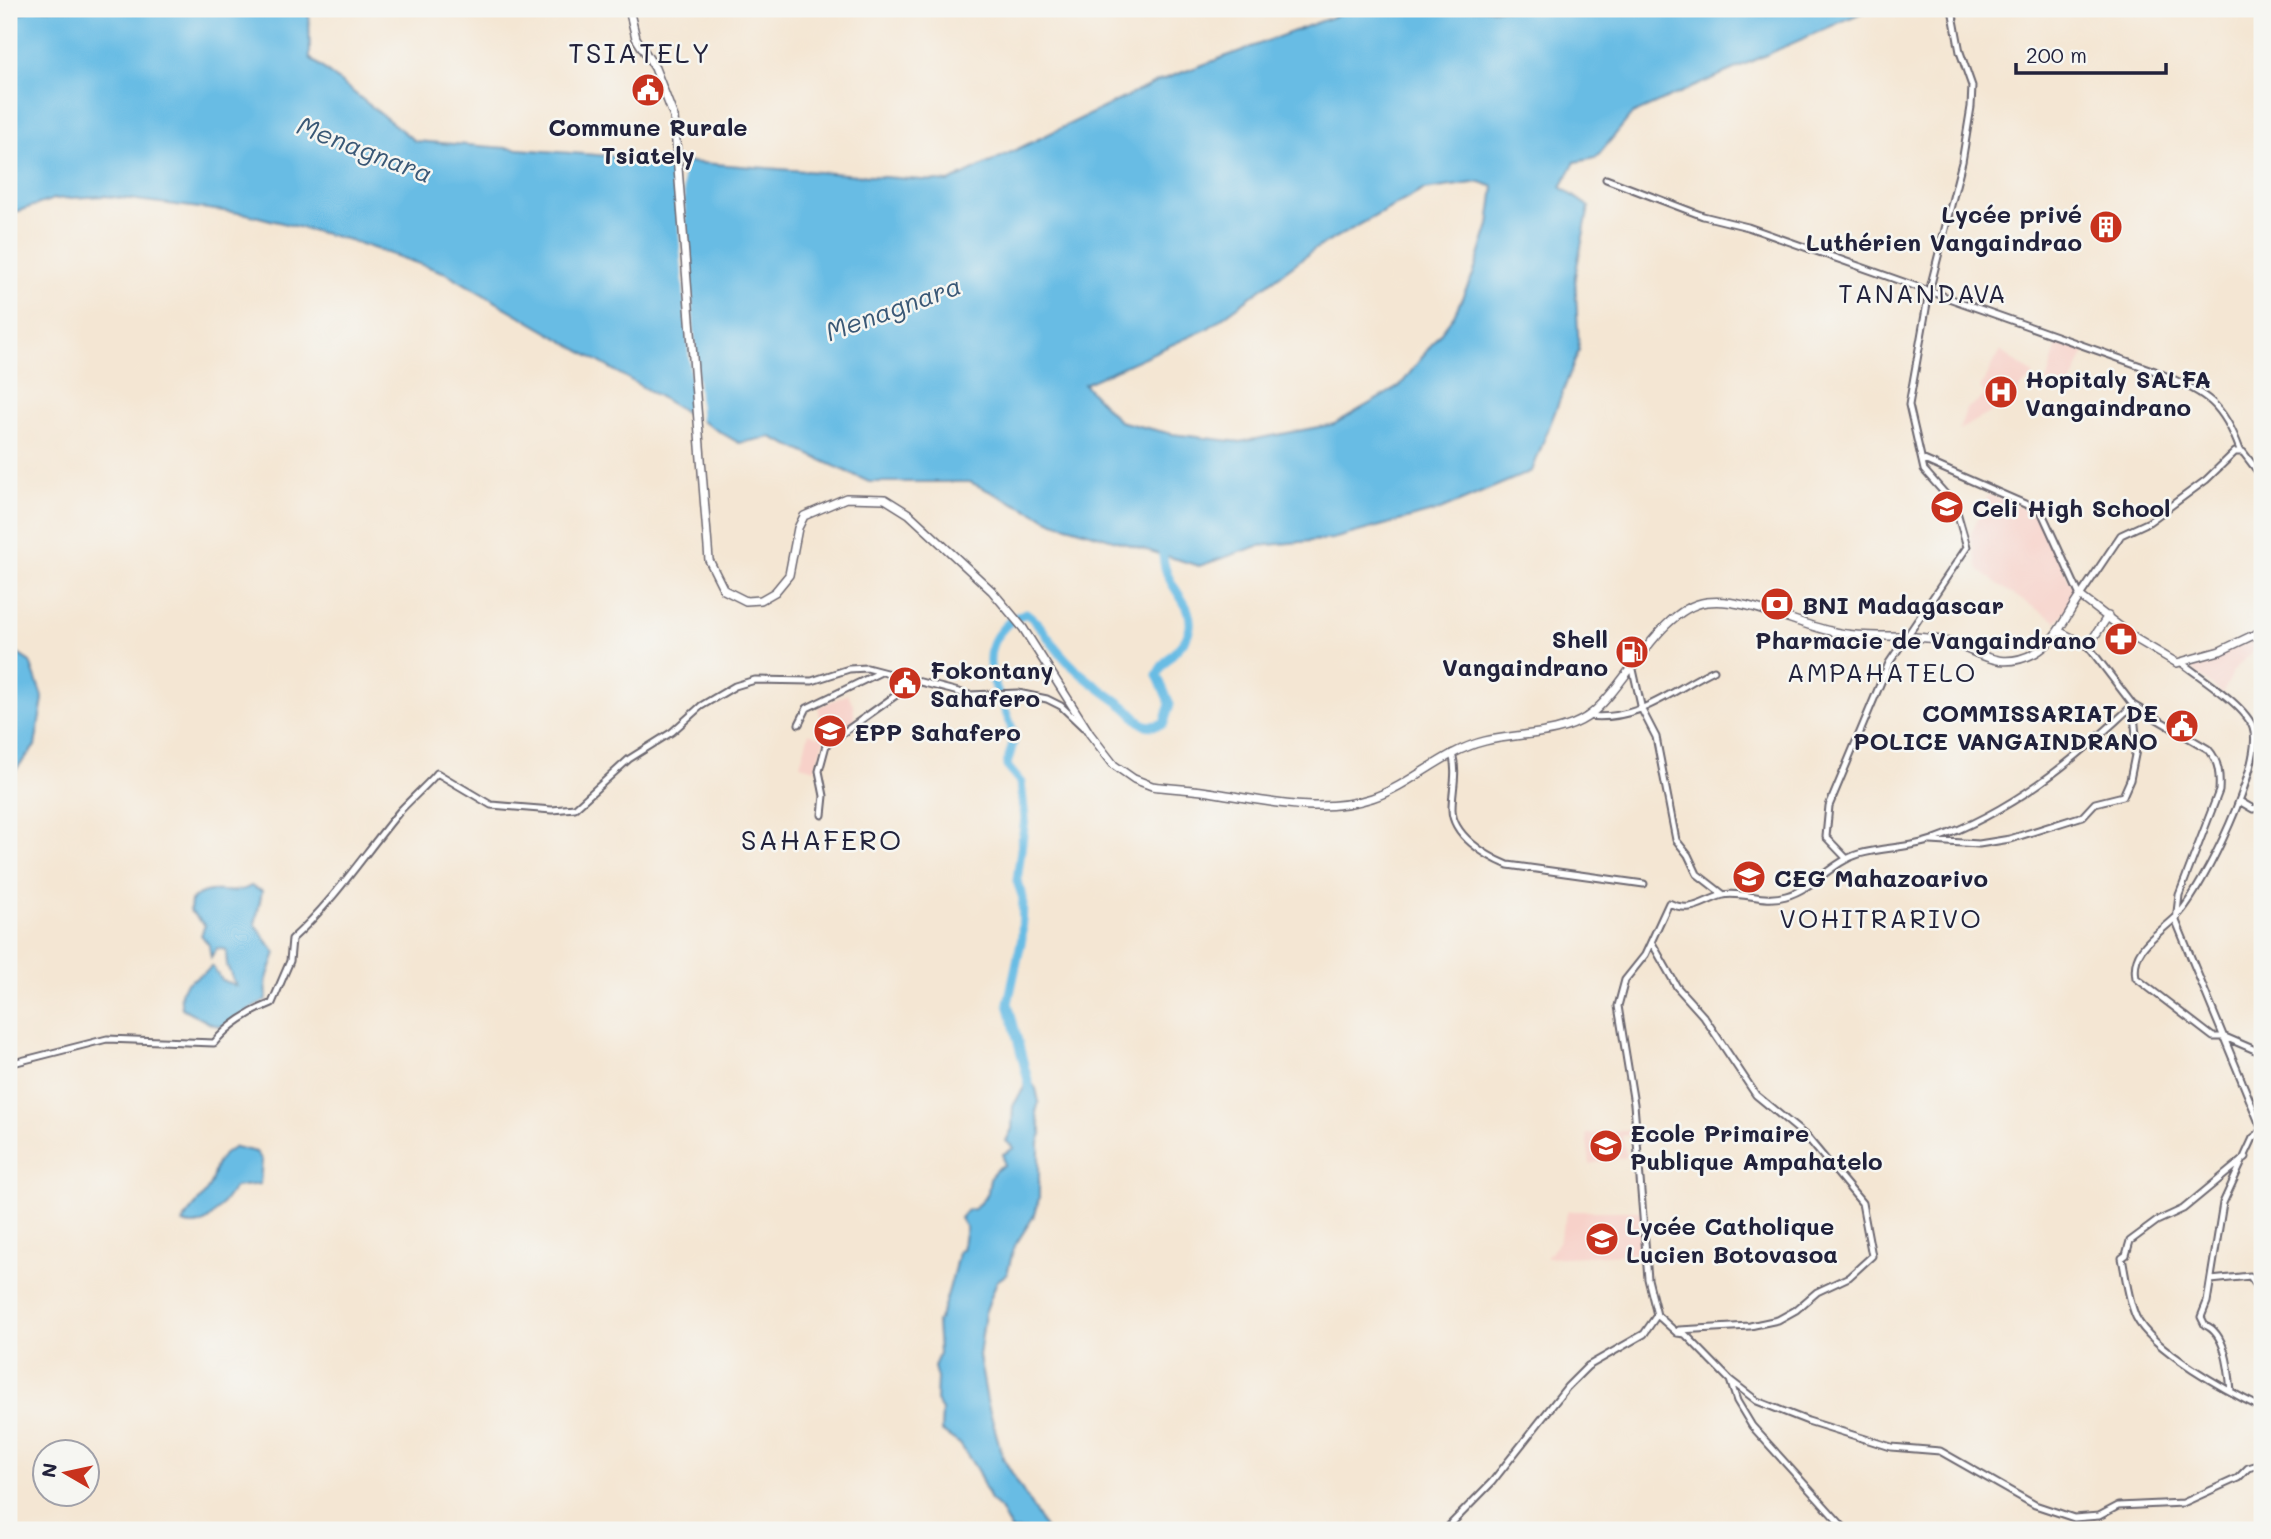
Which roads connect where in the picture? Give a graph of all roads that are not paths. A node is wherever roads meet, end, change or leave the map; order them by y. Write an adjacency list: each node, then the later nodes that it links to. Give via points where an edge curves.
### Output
1 (629, 9): 23 (main road, via 635,38 656,68 674,117 709,560 724,590 746,601 761,600 789,576 804,516 846,498 885,499 909,514 987,586 1023,628)
2 (1952, 9): 4 (street, via 1972,86 1971,107)
3 (1606, 179): 4 (street)
4 (1929, 292): 5 (street, via 2154,371 2207,395 2233,432); 6 (street, via 1910,397)
5 (2239, 450): 7 (street); 8 (street, via 2149,522 2121,536)
6 (1924, 460): 8 (street, via 2041,510); 12 (street, via 1928,477 1955,505 1967,547)
7 (2262, 477)
8 (2080, 596): 9 (main road); 10 (main road)
9 (2108, 616): 13 (main road); 14 (main road, via 2136,639)
10 (2058, 631): 12 (main road, via 2035,652 2006,661 1989,660 1943,640); 13 (main road)
11 (2262, 631): 14 (main road)
12 (1909, 635): 15 (main road, via 1839,633 1734,604 1705,602 1678,615); 29 (street, via 1889,663 1829,806 1826,837)
13 (2088, 646): 19 (street)
14 (2182, 663): 25 (street, via 2242,712 2253,727)
15 (1632, 664): 20 (street); 21 (main road)
16 (1714, 670): 20 (street)
17 (881, 672): 18 (street); 22 (street, via 807,708); 36 (street, via 849,669 812,681 755,680 735,686 629,759 575,808 491,804 437,773 292,939 290,961 272,1003 223,1031 214,1043 107,1039)
18 (916, 681): 23 (street, via 970,695 1018,693 1047,699); 27 (street, via 826,745 819,771)
19 (2133, 705): 28 (street, via 2070,762 2016,800); 28 (street, via 2137,745 2123,796 2095,803 2083,816 2010,839 1979,844); 32 (street, via 2208,749 2220,775 2219,791 2179,895)
20 (1642, 710): 21 (street, via 1610,719); 31 (street, via 1656,737 1676,840 1697,874)
21 (1587, 716): 24 (main road, via 1561,727 1485,741)
22 (799, 724)
23 (1090, 734): 24 (main road, via 1121,772 1152,786 1313,807 1373,797 1406,784)
24 (1452, 753): 30 (street, via 1455,825 1488,857)
25 (2241, 802): 26 (street, via 2253,809); 32 (street)
26 (2262, 807)
27 (822, 815)
28 (1931, 841): 29 (street)
29 (1847, 859): 31 (street, via 1814,884 1788,896 1768,900)
30 (1644, 884)
31 (1724, 895): 33 (street, via 1693,909 1669,904)
32 (2176, 916): 34 (street); 34 (street, via 2146,941 2134,965 2136,978 2213,1037)
33 (1652, 943): 41 (street, via 1625,980 1618,1006 1634,1104 1648,1279); 42 (street, via 1677,987 1704,1017 1756,1095 1807,1136 1862,1203 1872,1256 1849,1277 1816,1292 1778,1320 1679,1330)
34 (2225, 1037): 35 (street); 37 (street)
35 (2262, 1053)
36 (9, 1064)
37 (2262, 1131): 38 (street, via 2253,1138)
38 (2246, 1157): 39 (street, via 2223,1203); 44 (street, via 2183,1209 2130,1241 2122,1258 2137,1318 2145,1329 2199,1376)
39 (2211, 1280): 40 (street, via 2250,1276); 44 (street, via 2201,1317 2218,1336)
40 (2262, 1293)
41 (1657, 1315): 42 (street); 47 (street, via 1644,1334 1588,1366 1492,1482)
42 (1676, 1334): 43 (street, via 1685,1334)
43 (1730, 1380): 46 (street, via 1758,1401 1808,1421 1891,1447 1940,1451 2035,1505 2074,1518 2099,1516 2118,1506 2183,1503); 48 (street, via 1752,1426)
44 (2231, 1391): 45 (street)
45 (2262, 1408)
46 (2262, 1465)
47 (1445, 1530)
48 (1846, 1530)

